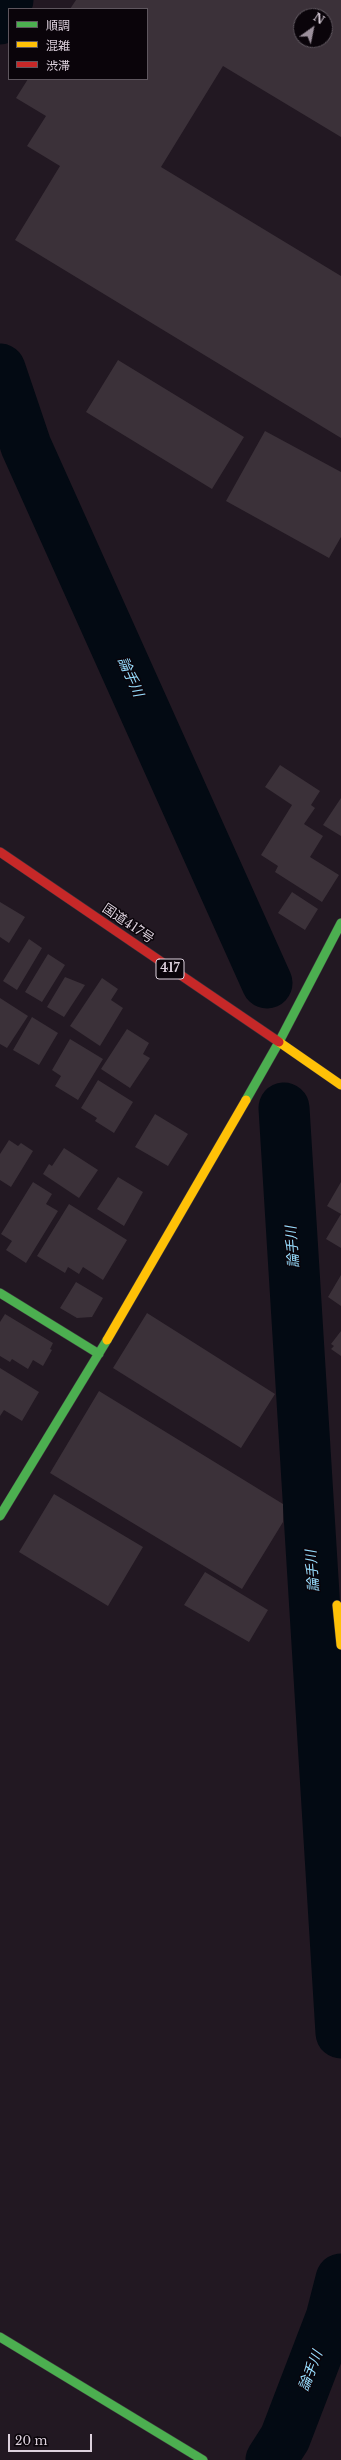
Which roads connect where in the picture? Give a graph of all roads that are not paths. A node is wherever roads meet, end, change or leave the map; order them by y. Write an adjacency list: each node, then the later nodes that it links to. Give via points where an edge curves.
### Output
1 (0, 852): 3 (main road, 国道417号 / 417)
2 (341, 923): 3 (main road)
3 (279, 1042): 4 (main road, 国道417号 / 417); 6 (main road)
4 (341, 1085)
5 (0, 1293): 6 (main road)
6 (99, 1354): 7 (main road)
7 (0, 1516)
8 (337, 1605): 9 (main road)
9 (341, 1644)
10 (0, 2337): 11 (main road)
11 (203, 2460)

